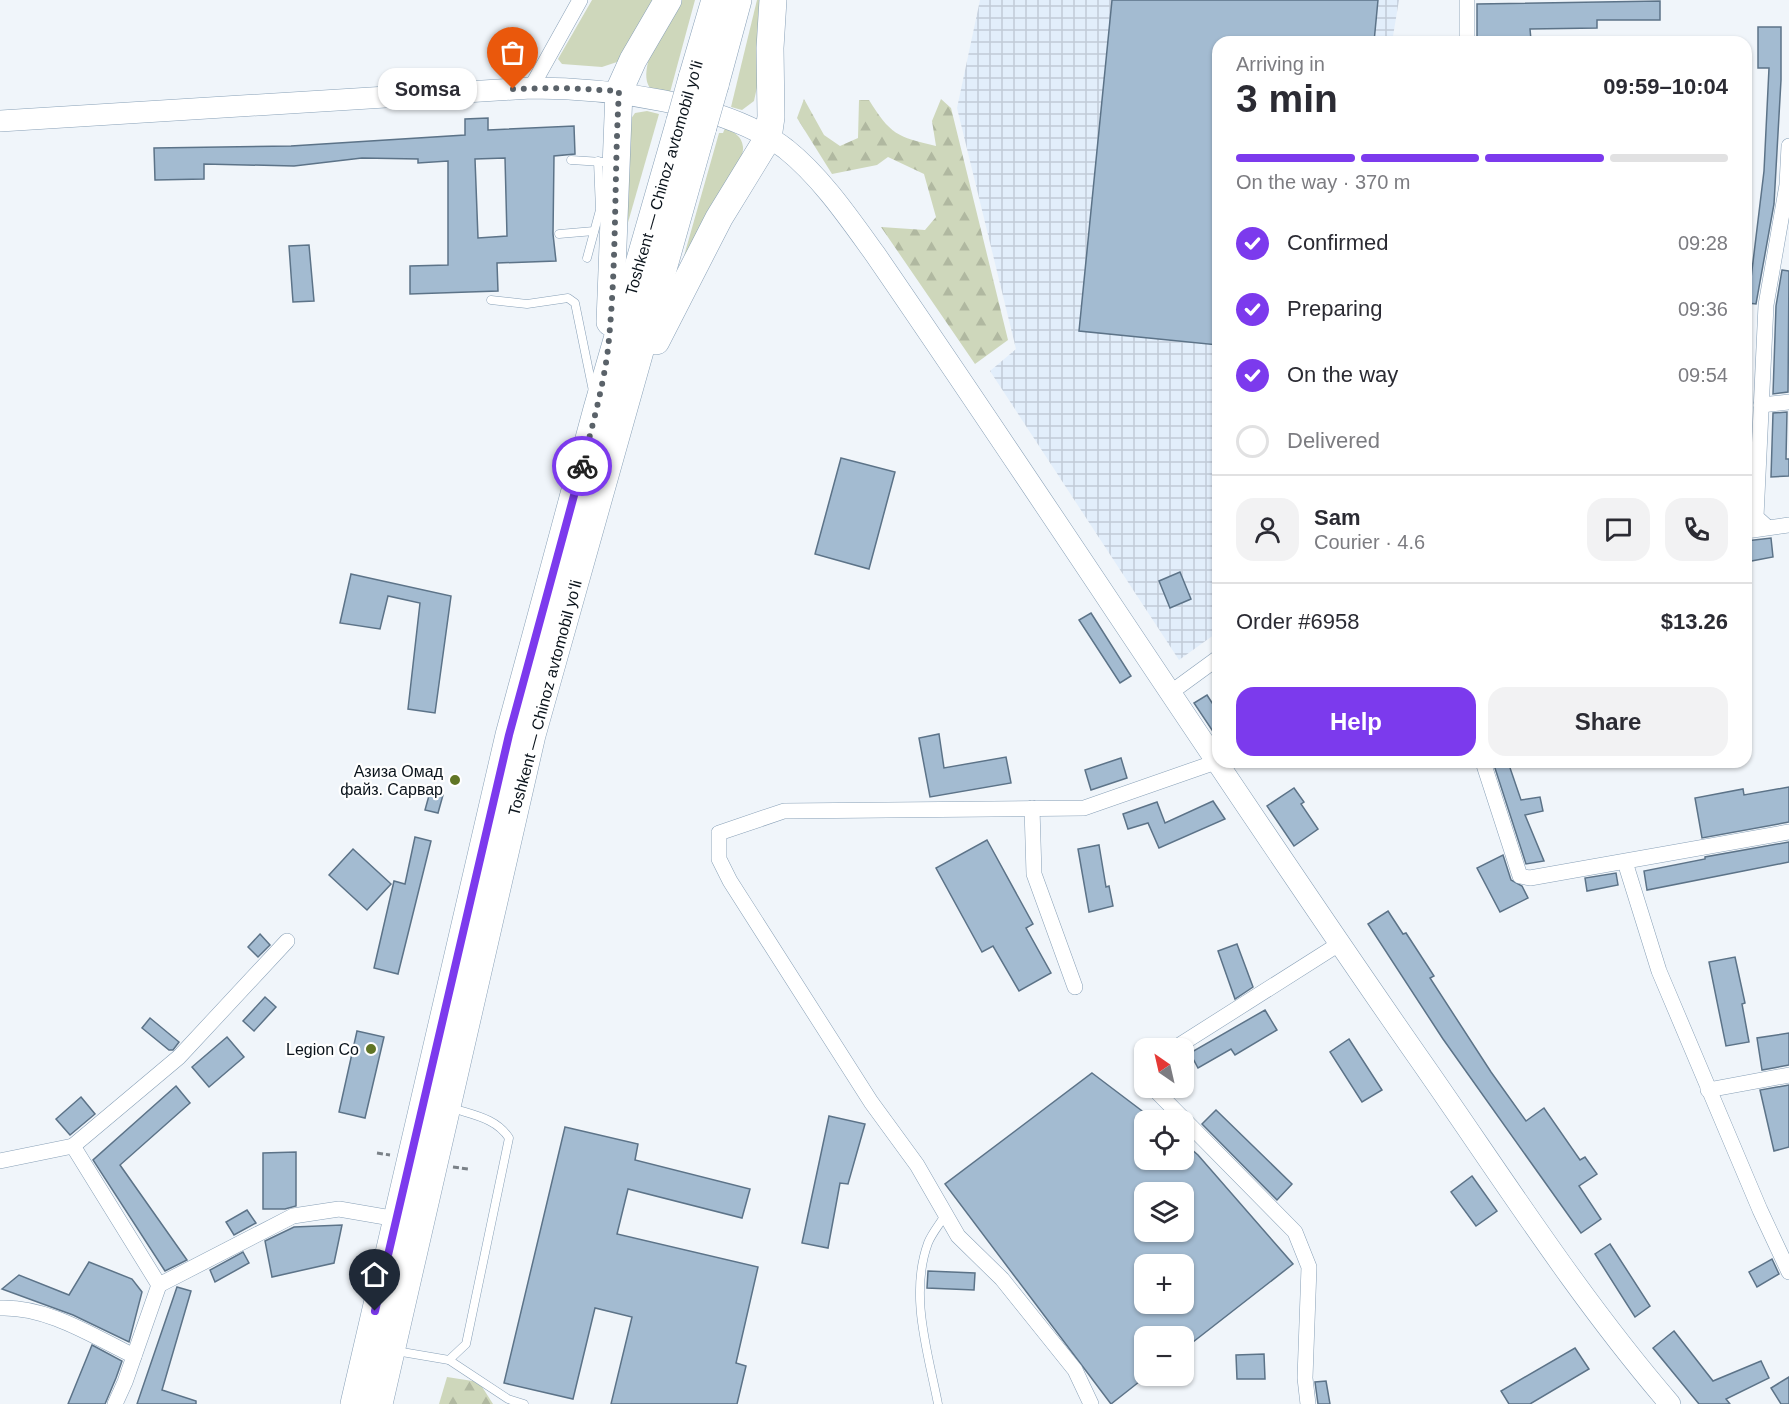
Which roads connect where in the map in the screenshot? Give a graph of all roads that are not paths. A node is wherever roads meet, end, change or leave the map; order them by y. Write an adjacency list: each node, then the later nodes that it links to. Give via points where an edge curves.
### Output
1 (580, 0): 9 (street)
2 (668, 0): 10 (highway)
3 (715, 0): 8 (highway, Toshkent — Chinoz avtomobil yoʻli)
4 (738, 0): 8 (highway, Toshkent — Chinoz avtomobil yoʻli)
5 (773, 0): 12 (highway)
6 (1467, 0): 7 (street)
7 (1467, 36)
8 (704, 81): 23 (highway, Toshkent — Chinoz avtomobil yoʻli, bridge)
9 (531, 88): 10 (main road); 11 (main road)
10 (619, 91): 12 (main road); 15 (highway)
11 (0, 121)
12 (770, 127): 23 (highway); 28 (main road, via 875,254)
13 (1789, 146): 22 (street, via 1787,185 1766,305)
14 (571, 160): 15 (lane)
15 (607, 162): 16 (highway)
16 (608, 211): 17 (lane); 23 (highway)
17 (594, 231): 18 (lane); 19 (lane)
18 (559, 234)
19 (587, 258)
20 (491, 300): 23 (lane, via 526,304 568,298 575,303)
21 (1789, 402): 22 (street)
22 (1761, 405): 25 (street, via 1756,517)
23 (609, 411): 43 (highway, Toshkent — Chinoz avtomobil yoʻli); 47 (highway, Toshkent — Chinoz avtomobil yoʻli, via 509,735)
24 (1789, 525): 25 (street)
25 (1767, 527): 26 (street)
26 (1752, 530)
27 (1212, 662): 28 (street)
28 (1170, 693): 29 (main road)
29 (1212, 757)
30 (1212, 763): 33 (street, via 1084,808)
31 (1219, 768): 37 (main road)
32 (1485, 768): 35 (street, via 1521,876 1530,878)
33 (1032, 808): 38 (street, via 1034,874); 46 (street, via 784,811 719,832 719,859 730,881 871,1102 917,1165)
34 (1789, 832): 35 (street)
35 (1625, 862): 41 (street, via 1659,971)
36 (286, 941): 44 (street, via 179,1057)
37 (1339, 944): 39 (street); 61 (main road, via 1555,1254)
38 (1075, 987)
39 (1191, 1038)
40 (1789, 1075): 41 (street)
41 (1708, 1090): 48 (street)
42 (1163, 1098): 60 (street, via 1295,1232 1309,1267 1305,1378)
43 (448, 1107): 51 (highway, Toshkent — Chinoz avtomobil yoʻli); 53 (lane, via 491,1121 509,1138 466,1344)
44 (73, 1146): 45 (street); 49 (street)
45 (0, 1161)
46 (945, 1215): 58 (lane, via 929,1241 920,1272 920,1310); 59 (street, via 957,1236 1002,1279 1075,1370)
47 (397, 1219): 49 (street, via 339,1209 293,1216); 55 (highway, Toshkent — Chinoz avtomobil yoʻli)
48 (1789, 1272)
49 (159, 1285): 52 (street)
50 (0, 1308): 52 (street, via 18,1307 66,1323)
51 (392, 1350): 53 (lane); 56 (highway, Toshkent — Chinoz avtomobil yoʻli)
52 (135, 1356): 54 (street)
53 (449, 1360): 57 (lane, via 508,1399)
54 (115, 1404)
55 (354, 1404)
56 (379, 1404)
57 (525, 1404)
58 (938, 1404)
59 (1091, 1404)
60 (1308, 1404)
61 (1670, 1404)

